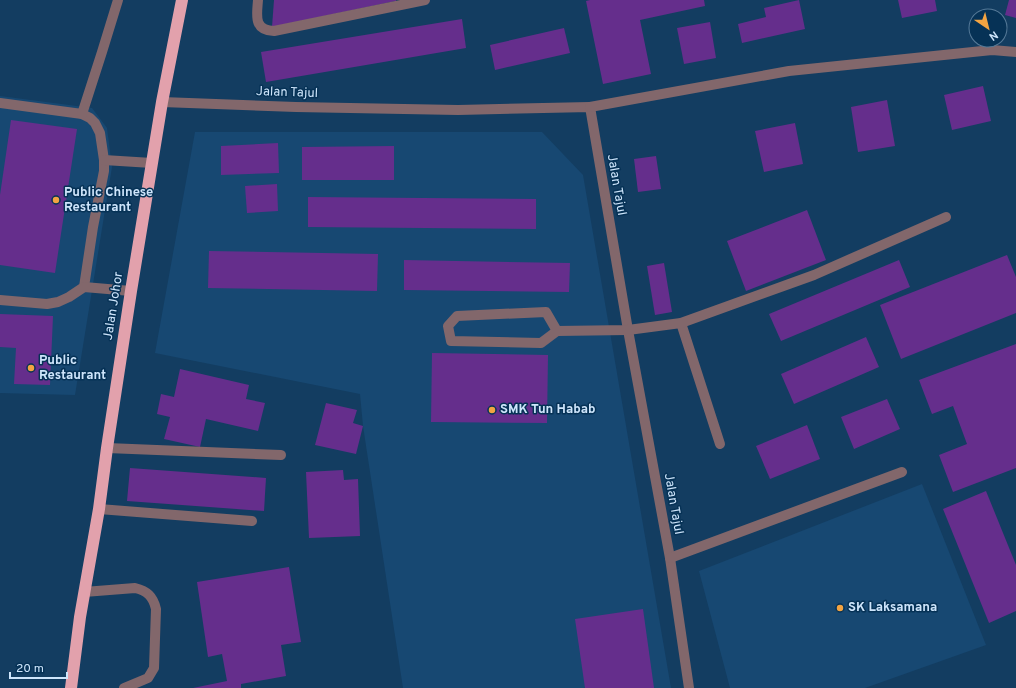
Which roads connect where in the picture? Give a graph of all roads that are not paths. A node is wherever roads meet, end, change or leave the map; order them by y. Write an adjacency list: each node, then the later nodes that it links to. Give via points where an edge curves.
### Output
1 (118, 0): 9 (street)
2 (182, 0): 6 (highway, Jalan Johor)
3 (258, 0): 4 (street, via 257,22 261,28 274,31)
4 (425, 0)
5 (1016, 52): 8 (street, via 992,50 789,71)
6 (162, 102): 8 (street, Jalan Tajul, via 458,110); 11 (highway, Jalan Johor)
7 (0, 103): 9 (street)
8 (590, 107): 17 (street, Jalan Tajul)
9 (82, 114): 10 (street, via 90,118 100,132)
10 (104, 160): 11 (street); 13 (street)
11 (152, 163): 14 (highway, Jalan Johor)
12 (946, 216): 16 (street, via 814,275)
13 (84, 287): 14 (street); 15 (street, via 69,297 47,304)
14 (131, 291): 20 (highway, Jalan Johor)
15 (0, 300)
16 (681, 323): 17 (street); 19 (street)
17 (628, 330): 18 (street); 25 (street, Jalan Tajul)
18 (557, 332): 18 (street, via 541,343 451,341 448,326 457,316 546,312)
19 (720, 444)
20 (106, 448): 21 (street); 23 (highway, Jalan Johor)
21 (281, 455)
22 (902, 472): 25 (street)
23 (99, 508): 24 (street); 26 (highway, Jalan Johor)
24 (252, 521)
25 (670, 558): 29 (street, Jalan Tajul)
26 (84, 592): 27 (highway, Jalan Johor); 28 (street, via 135,588 150,594 154,601 154,668 148,678)
27 (71, 688)
28 (124, 688)
29 (689, 688)

